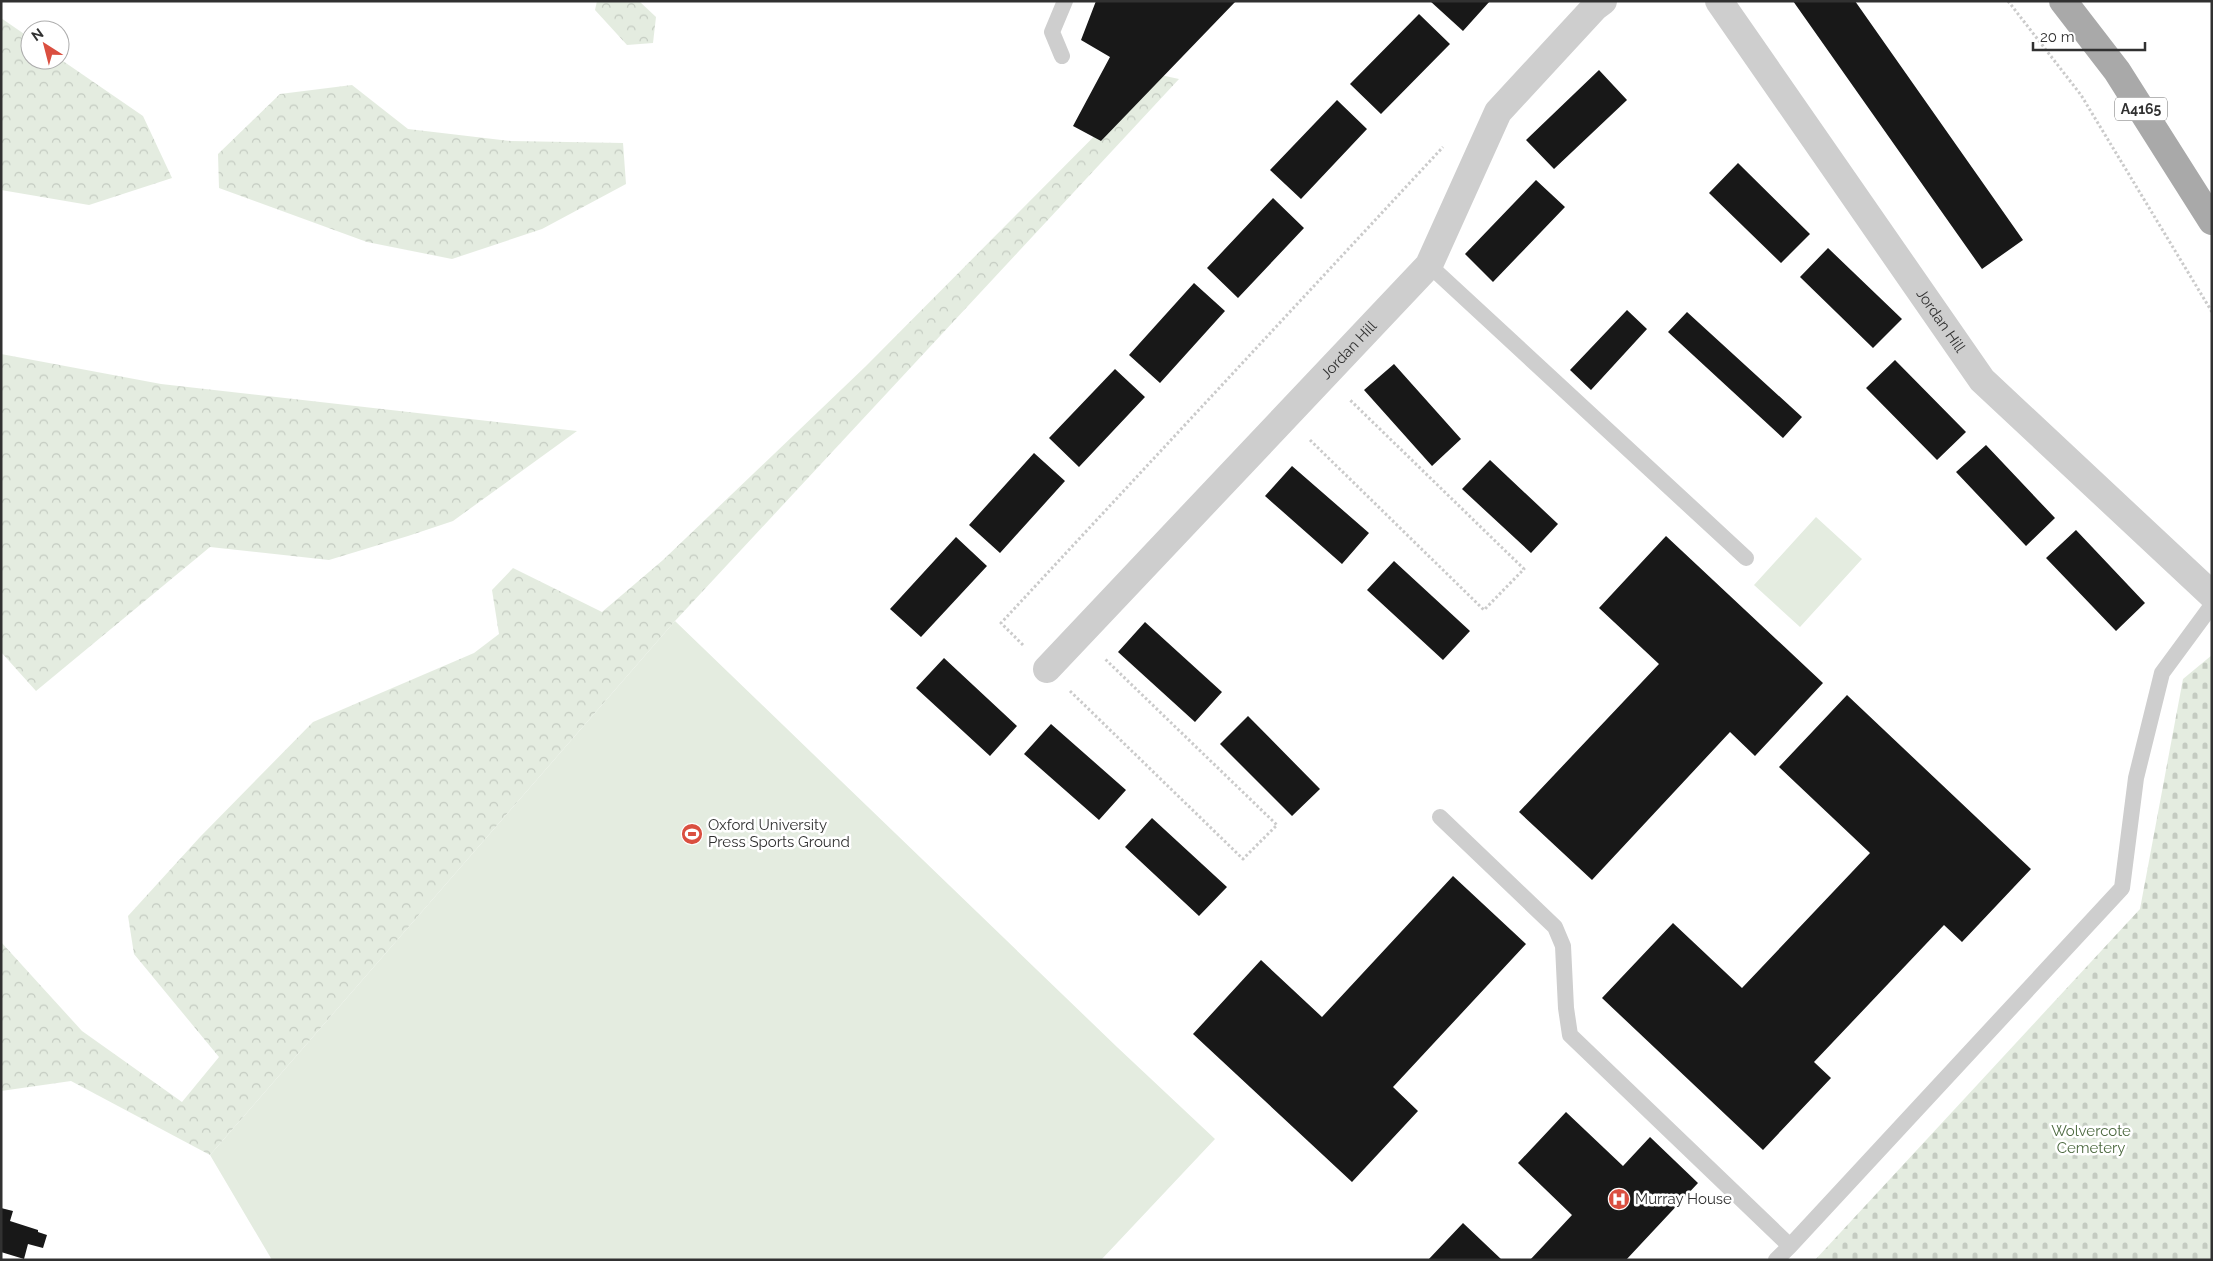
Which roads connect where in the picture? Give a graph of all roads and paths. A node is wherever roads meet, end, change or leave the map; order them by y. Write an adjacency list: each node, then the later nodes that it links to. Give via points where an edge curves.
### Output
1 (1066, 1): 6 (lane, via 1052,32)
2 (1604, 1): 9 (street, Jordan Hill, via 1498,112)
3 (1720, 1): 14 (street, Jordan Hill, via 1982,380)
4 (2008, 1): 10 (path, via 2082,95)
5 (2063, 1): 8 (main road, A4165, via 2117,71)
6 (1062, 56)
7 (1448, 142): 17 (path, via 1001,624)
8 (2212, 221)
9 (1429, 265): 11 (street, Jordan Hill); 13 (lane)
10 (2212, 312)
11 (1325, 376): 12 (street, Jordan Hill); 12 (path, via 1524,569 1484,610)
12 (1286, 417): 16 (street, Jordan Hill)
13 (1746, 558)
14 (2212, 596)
15 (2212, 605): 19 (lane, via 2162,673 2136,778 2122,888)
16 (1080, 635): 17 (street, Jordan Hill); 17 (path, via 1276,825 1244,859)
17 (1047, 669)
18 (1440, 817): 19 (lane, via 1555,927 1563,946 1570,1035)
19 (1790, 1246): 20 (lane)
20 (1776, 1260)

